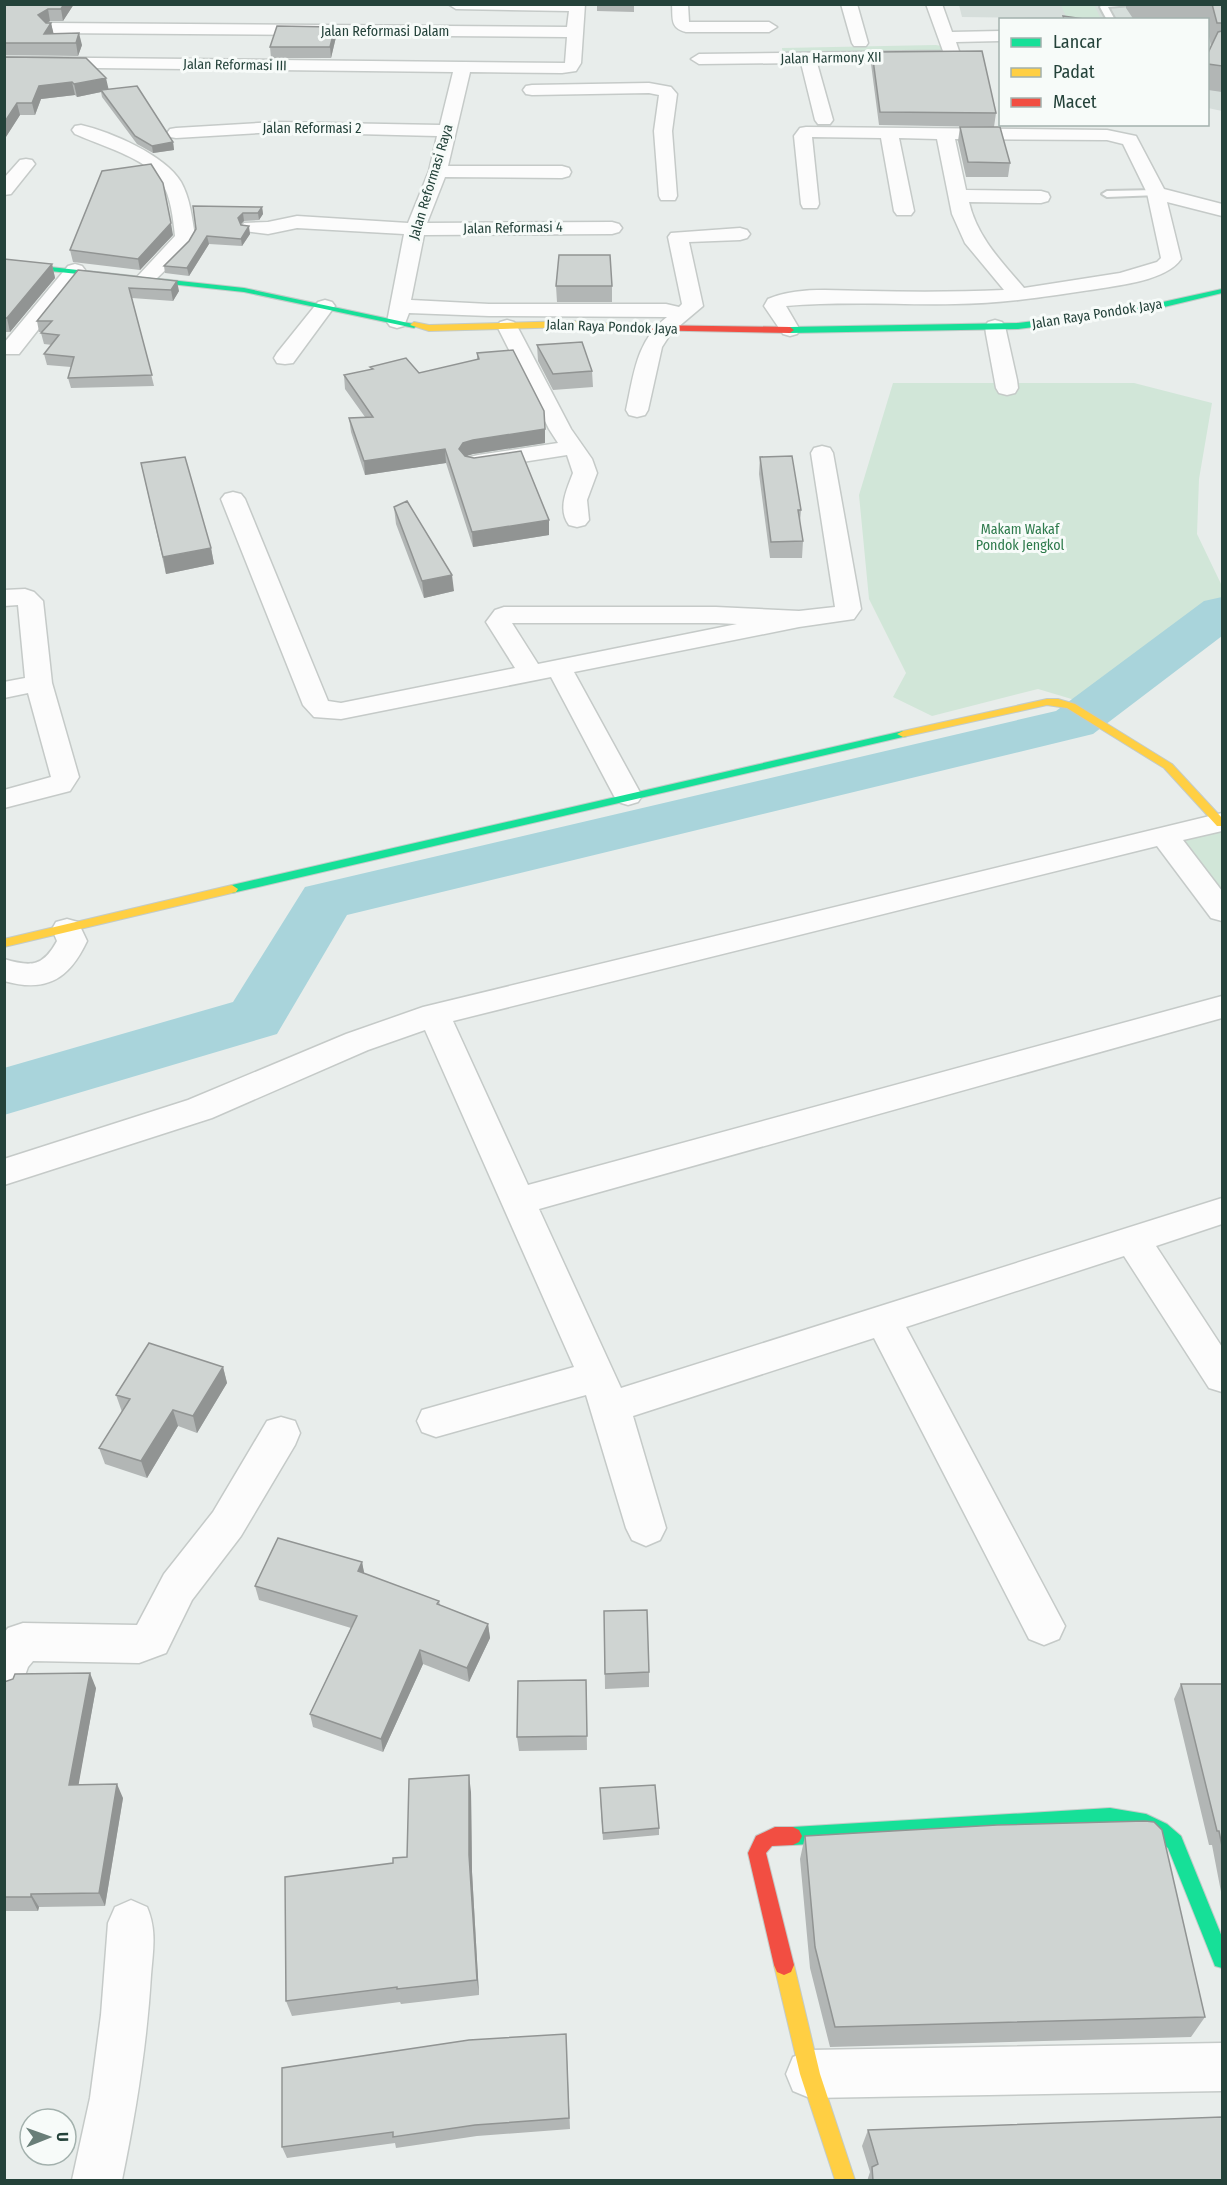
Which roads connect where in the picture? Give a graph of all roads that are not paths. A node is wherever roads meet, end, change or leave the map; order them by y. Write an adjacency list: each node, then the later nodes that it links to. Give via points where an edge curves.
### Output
1 (456, 4): 6 (street)
2 (680, 4): 14 (street, via 681,25 686,27)
3 (849, 4): 17 (street)
4 (934, 4): 16 (street)
5 (1138, 4): 10 (lane, via 1106,5)
6 (577, 5): 13 (street)
7 (250, 13): 12 (street)
8 (334, 16): 9 (street)
9 (388, 16)
10 (1110, 18)
11 (50, 28): 12 (street, Jalan Reformasi Dalam)
12 (243, 30): 13 (street, Jalan Reformasi Dalam)
13 (576, 32): 22 (street, via 570,67)
14 (771, 36): 17 (street, Jalan Harmony XII); 18 (street, Jalan Harmony XII); 19 (street, Jalan Harmony XII)
15 (999, 36): 16 (street, Jalan Harmony XII)
16 (948, 40): 17 (street, Jalan Harmony XII); 19 (street, Jalan Harmony XII, via 952,54 939,57)
17 (860, 43)
18 (699, 59)
19 (808, 59): 25 (street)
20 (4, 62): 21 (street, Jalan Reformasi III)
21 (316, 66): 22 (street, Jalan Reformasi III); 23 (street)
22 (465, 68): 27 (street, Jalan Reformasi Raya, via 467,90)
23 (310, 85)
24 (511, 90): 37 (street, via 665,91 668,94 663,131)
25 (824, 120)
26 (81, 130): 49 (street, via 146,159 171,181 185,236)
27 (448, 131): 29 (street, Jalan Reformasi 2, via 274,127); 32 (street, Jalan Reformasi Raya)
28 (889, 132): 30 (street); 40 (street, via 806,132 803,136); 42 (street)
29 (176, 133)
30 (945, 133): 35 (street, via 1122,136 1135,148); 38 (street)
31 (26, 164): 34 (street)
32 (438, 171): 33 (street); 45 (street, Jalan Reformasi Raya)
33 (562, 172)
34 (4, 190)
35 (1156, 193): 36 (lane); 41 (street); 51 (street, via 1172,259 1164,266 1123,279)
36 (1107, 194)
37 (668, 196)
38 (958, 196): 39 (street); 51 (street, via 975,243)
39 (1041, 197)
40 (810, 204)
41 (1215, 208)
42 (904, 211)
43 (251, 226): 45 (street, Jalan Reformasi 4, via 268,228 297,222)
44 (612, 228): 45 (street, Jalan Reformasi 4)
45 (415, 230): 54 (street, Jalan Reformasi Raya)
46 (740, 234): 53 (street, via 678,237 693,306)
47 (4, 264): 48 (street, Jalan Raya Pondok Jaya)
48 (75, 270): 49 (street, Jalan Raya Pondok Jaya); 60 (street)
49 (146, 279): 52 (street, Jalan Raya Pondok Jaya, via 261,292)
50 (1222, 291): 55 (street, Jalan Raya Pondok Jaya, via 1131,312)
51 (1028, 294): 55 (street); 59 (street, via 782,300 774,306)
52 (325, 306): 54 (street, Jalan Raya Pondok Jaya); 61 (street)
53 (683, 315): 54 (street, via 666,310 489,310); 58 (street)
54 (402, 318): 56 (street, Jalan Raya Pondok Jaya, via 453,328)
55 (1062, 322): 57 (street, Jalan Raya Pondok Jaya)
56 (507, 326): 58 (street, Jalan Raya Pondok Jaya, via 597,324); 64 (street, via 560,429)
57 (995, 326): 59 (street, Jalan Raya Pondok Jaya); 62 (street)
58 (664, 329): 59 (street, Jalan Raya Pondok Jaya); 63 (street, via 651,347)
59 (790, 330)
60 (11, 349)
61 (285, 358)
62 (1006, 388)
63 (637, 410)
64 (574, 447): 66 (street); 68 (street, via 585,473 575,500)
65 (822, 453): 70 (street, via 848,609 836,616)
66 (474, 462)
67 (233, 499): 72 (street, via 316,705 324,711)
68 (577, 520)
69 (4, 598): 73 (street, via 25,597 30,601)
70 (799, 619): 71 (street); 72 (street, via 504,615 499,622)
71 (559, 668): 72 (street); 75 (street)
72 (530, 672)
73 (39, 683): 74 (street); 76 (street, via 64,781 50,789)
74 (4, 690)
75 (628, 796): 77 (street, via 1058,702 1071,706 1168,766); 80 (street)
76 (4, 799)
77 (1222, 823): 78 (street)
78 (1164, 835): 79 (street); 84 (street)
79 (1222, 911)
80 (67, 929): 81 (street); 82 (street, via 72,941 65,957 53,969 35,975)
81 (4, 943)
82 (4, 970)
83 (1222, 1007): 86 (street)
84 (434, 1015): 85 (street, via 357,1042 200,1109); 86 (street)
85 (4, 1172)
86 (519, 1201): 91 (street)
87 (1222, 1211): 88 (street)
88 (1132, 1239): 89 (street); 90 (street)
89 (884, 1321): 91 (street); 95 (street)
90 (1222, 1377)
91 (604, 1391): 92 (street); 94 (street)
92 (436, 1421)
93 (280, 1433): 96 (street, via 227,1524 178,1587 151,1639 139,1644 22,1642 9,1658)
94 (646, 1528)
95 (1044, 1626)
96 (4, 1677)
97 (131, 1923): 101 (street, via 114,2098)
98 (1222, 1959): 100 (street, via 1175,1842 1164,1828 1141,1819 1110,1817 768,1838 760,1843 757,1853)
99 (1222, 2067): 100 (street)
100 (810, 2074): 102 (street)
101 (97, 2181)
102 (845, 2181)

